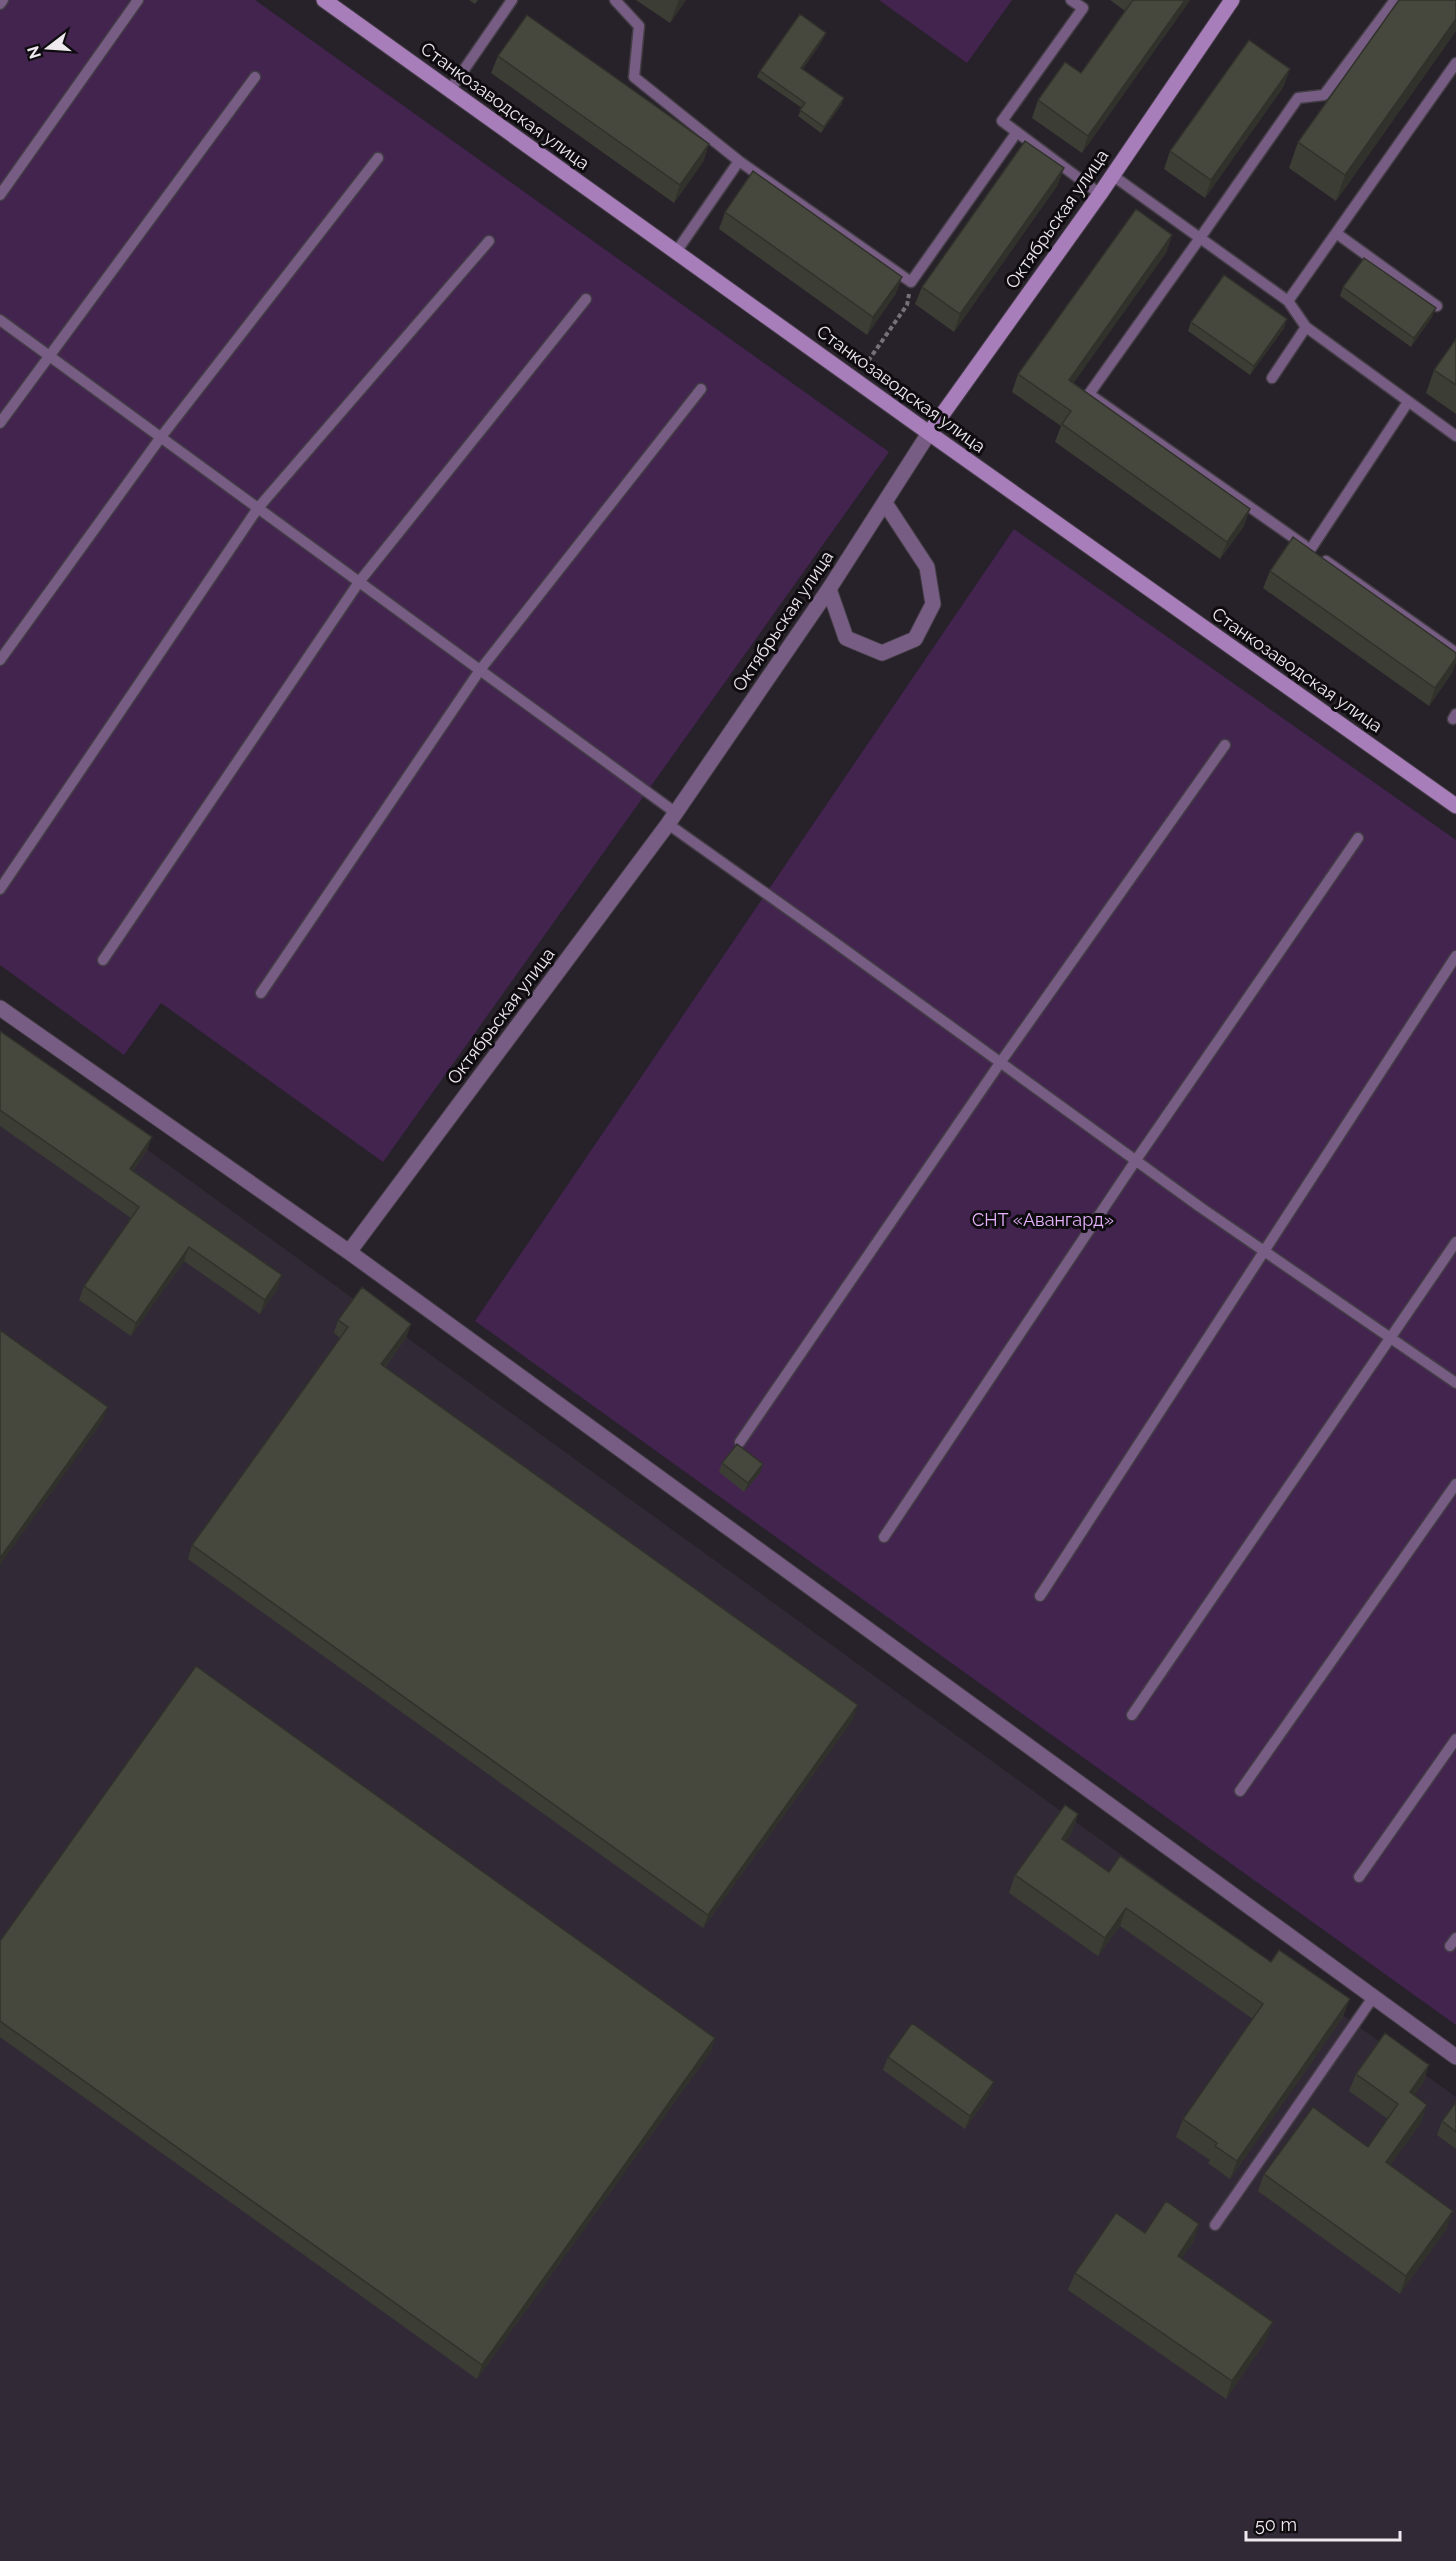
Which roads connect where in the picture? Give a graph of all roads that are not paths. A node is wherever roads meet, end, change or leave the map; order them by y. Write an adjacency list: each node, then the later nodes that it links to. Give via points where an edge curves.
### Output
1 (3, 0): 9 (lane)
2 (138, 0): 18 (lane)
3 (324, 0): 12 (street, Станкозаводская улица)
4 (512, 0): 12 (lane)
5 (615, 0): 15 (lane, via 639,26 634,77)
6 (1071, 0): 13 (lane, via 1083,8 1002,121)
7 (1232, 0): 16 (street, Октябрьская улица)
8 (1395, 0): 20 (lane, via 1324,95 1298,98)
9 (0, 4)
10 (1456, 63): 19 (lane)
11 (255, 77): 28 (lane)
12 (450, 90): 22 (street, Станкозаводская улица)
13 (1017, 132): 15 (lane, via 911,282); 17 (lane)
14 (378, 158): 35 (lane)
15 (739, 161): 22 (lane)
16 (1112, 175): 17 (street, Октябрьская улица); 20 (lane)
17 (1100, 194): 33 (street, Октябрьская улица)
18 (0, 195)
19 (1336, 233): 24 (lane); 25 (lane)
20 (1200, 238): 24 (lane); 38 (lane, via 1089,394)
21 (489, 241): 37 (lane)
22 (676, 252): 33 (street, Станкозаводская улица)
23 (586, 299): 39 (lane)
24 (1288, 301): 27 (lane)
25 (1437, 306)
26 (0, 320): 28 (lane)
27 (1306, 327): 29 (lane); 31 (lane)
28 (49, 355): 32 (lane); 35 (lane)
29 (1272, 378)
30 (700, 389): 43 (lane)
31 (1408, 402): 34 (lane); 38 (lane)
32 (0, 423)
33 (929, 433): 36 (street, Октябрьская улица); 45 (street, Станкозаводская улица)
34 (1456, 436)
35 (161, 437): 37 (lane); 42 (lane)
36 (885, 503): 40 (street, Октябрьская улица); 40 (street, via 927,567 933,604 915,639 882,653 846,638)
37 (258, 508): 39 (lane); 48 (lane)
38 (1310, 550): 41 (lane)
39 (359, 582): 43 (lane); 50 (lane)
40 (830, 589): 46 (street, Октябрьская улица)
41 (1456, 653)
42 (0, 660)
43 (480, 670): 46 (lane); 51 (lane)
44 (1225, 745): 53 (lane)
45 (1456, 806)
46 (672, 819): 53 (lane); 57 (street, Октябрьская улица)
47 (1358, 838): 54 (lane)
48 (0, 889)
49 (1456, 956): 56 (lane)
50 (103, 960)
51 (261, 993)
52 (0, 1008): 57 (street)
53 (1000, 1063): 54 (lane); 60 (lane)
54 (1136, 1160): 56 (lane); 62 (lane)
55 (1456, 1242): 58 (lane)
56 (1263, 1251): 58 (lane); 63 (lane)
57 (349, 1252): 68 (street)
58 (1389, 1337): 59 (lane); 64 (lane)
59 (1456, 1383)
60 (740, 1442)
61 (1456, 1484): 66 (lane)
62 (884, 1537)
63 (1040, 1596)
64 (1132, 1715)
65 (1456, 1739): 67 (lane)
66 (1240, 1791)
67 (1359, 1876)
68 (1374, 1996): 69 (street); 70 (lane)
69 (1456, 2056)
70 (1215, 2225)

